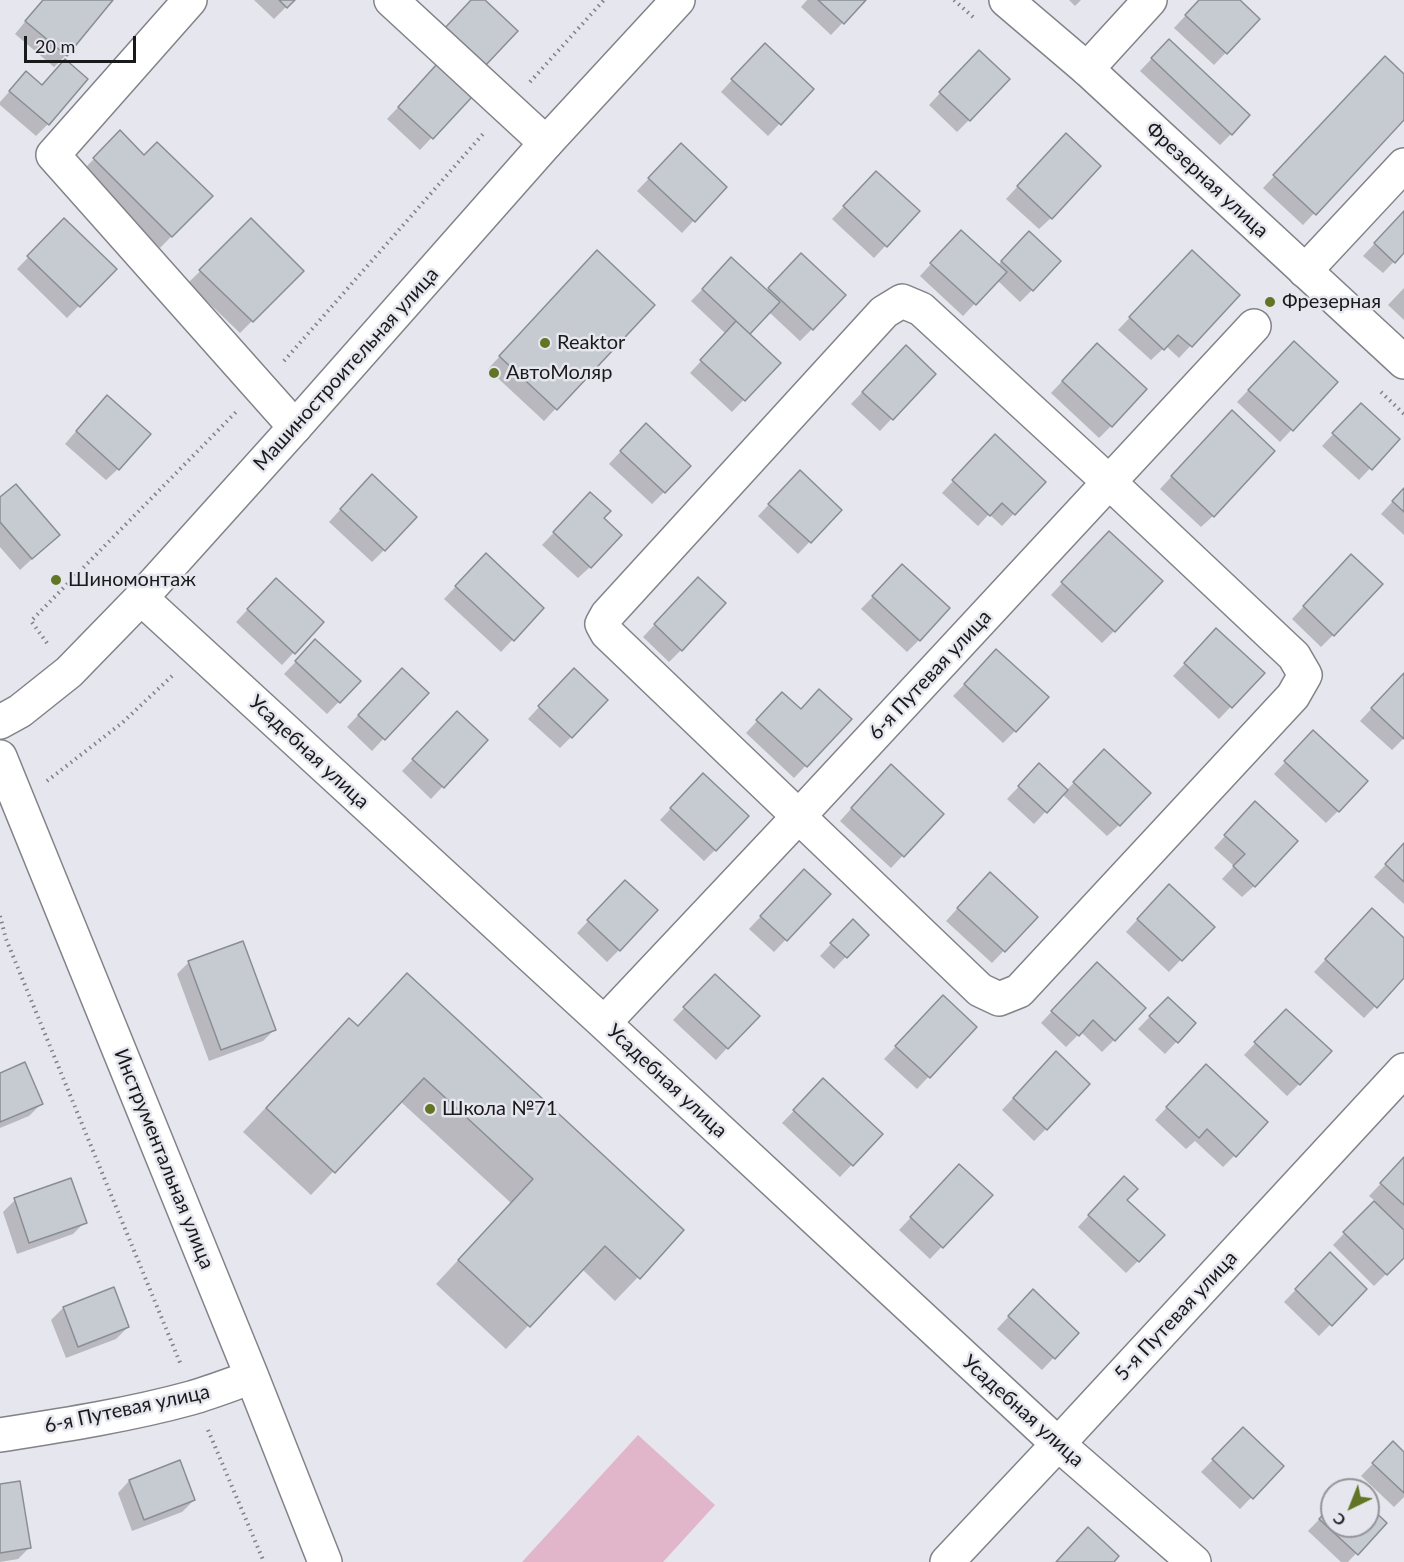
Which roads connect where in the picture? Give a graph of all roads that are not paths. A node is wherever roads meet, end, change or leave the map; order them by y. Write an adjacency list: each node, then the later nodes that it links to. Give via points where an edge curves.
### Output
1 (190, 0): 12 (street, via 53,155)
2 (391, 0): 7 (street)
3 (678, 0): 7 (street, Машиностроительная улица)
4 (1006, 0): 6 (street, Фрезерная улица)
5 (1150, 0): 6 (street)
6 (1087, 69): 9 (street, Фрезерная улица)
7 (546, 143): 12 (street, Машиностроительная улица)
8 (1404, 165): 9 (street)
9 (1305, 271): 11 (street, Фрезерная улица)
10 (1254, 326): 13 (street, 6-я Путевая улица)
11 (1404, 362)
12 (295, 427): 14 (street, Машиностроительная улица)
13 (1109, 482): 17 (street, 6-я Путевая улица); 17 (street, via 921,309 902,301 884,312 602,624); 17 (street, via 1294,656 1305,675 1293,696 1019,991 999,999 980,990)
14 (141, 598): 15 (street, Машиностроительная улица, via 69,672); 18 (street, Усадебная улица)
15 (0, 722)
16 (0, 757): 20 (street, Инструментальная улица)
17 (799, 816): 18 (street, 6-я Путевая улица)
18 (604, 1023): 22 (street, Усадебная улица)
19 (1404, 1070): 22 (street, 5-я Путевая улица)
20 (252, 1377): 21 (street, 6-я Путевая улица, via 152,1408); 23 (street, Инструментальная улица)
21 (0, 1435)
22 (1058, 1444): 24 (street, 5-я Путевая улица); 25 (street, Усадебная улица)
23 (325, 1562)
24 (947, 1562)
25 (1194, 1562)

